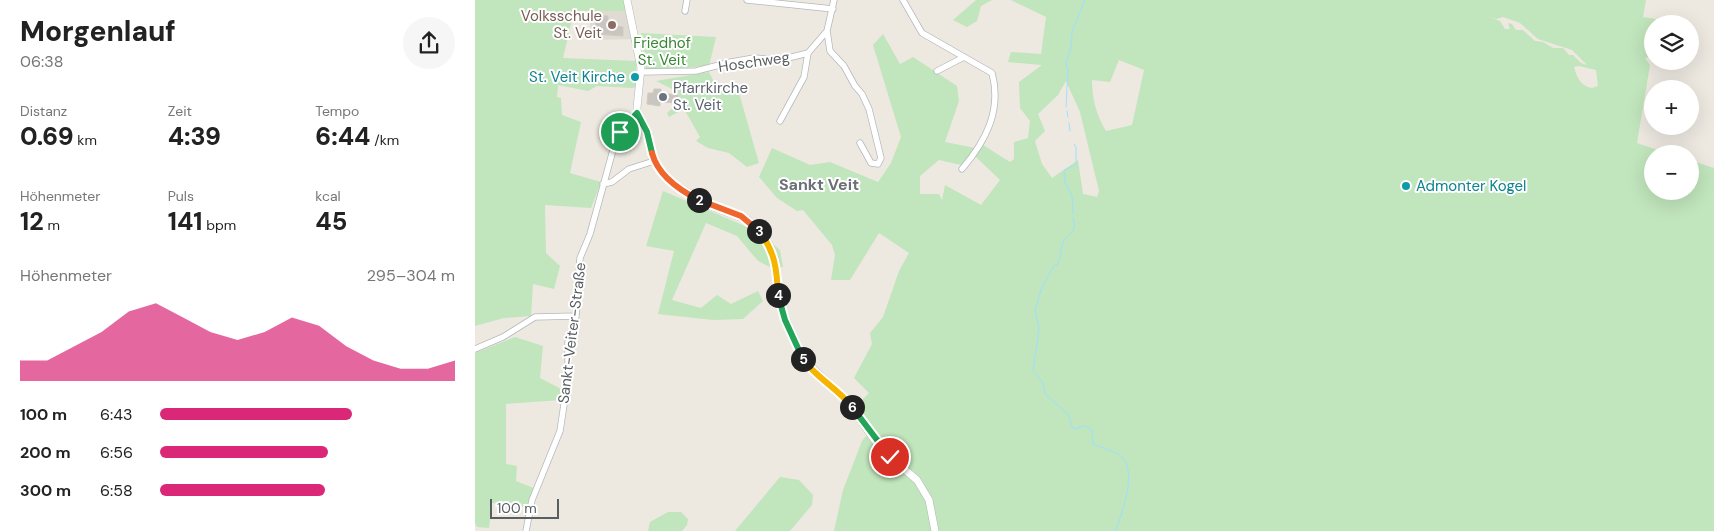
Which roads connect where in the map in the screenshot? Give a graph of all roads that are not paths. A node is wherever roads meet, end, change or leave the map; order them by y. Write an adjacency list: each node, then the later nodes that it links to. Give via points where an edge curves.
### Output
1 (627, 0): 12 (street)
2 (687, 0): 7 (street)
3 (747, 0): 6 (street)
4 (835, 0): 6 (street, Hoschweg)
5 (903, 0): 10 (street, via 922,33)
6 (833, 9): 8 (street, Hoschweg)
7 (685, 11)
8 (827, 31): 9 (street, Hoschweg); 15 (street, via 830,51 844,66 869,108 881,158 878,164 871,163)
9 (808, 53): 12 (street, Hoschweg, via 780,60 754,58 695,71); 14 (street, Hoschweg, via 804,77)
10 (964, 57): 11 (street); 17 (street, via 989,69 994,86 990,128)
11 (937, 71)
12 (641, 72): 13 (street)
13 (637, 111): 16 (street, via 647,132); 18 (street, Sankt-Veiter-Straße, via 616,139)
14 (780, 121)
15 (860, 143)
16 (654, 161): 18 (street, via 629,169 613,182); 22 (street, via 669,181 682,190 708,205 749,220 763,235 775,259 778,295 784,315 804,360 848,402 878,445 917,480 929,500)
17 (962, 169)
18 (603, 184): 19 (street, Sankt-Veiter-Straße, via 578,268)
19 (575, 316): 20 (street, via 535,316 503,337); 21 (street, Sankt-Veiter-Straße, via 568,342 568,378 560,431 532,500)
20 (475, 349)
21 (526, 531)
22 (935, 531)

